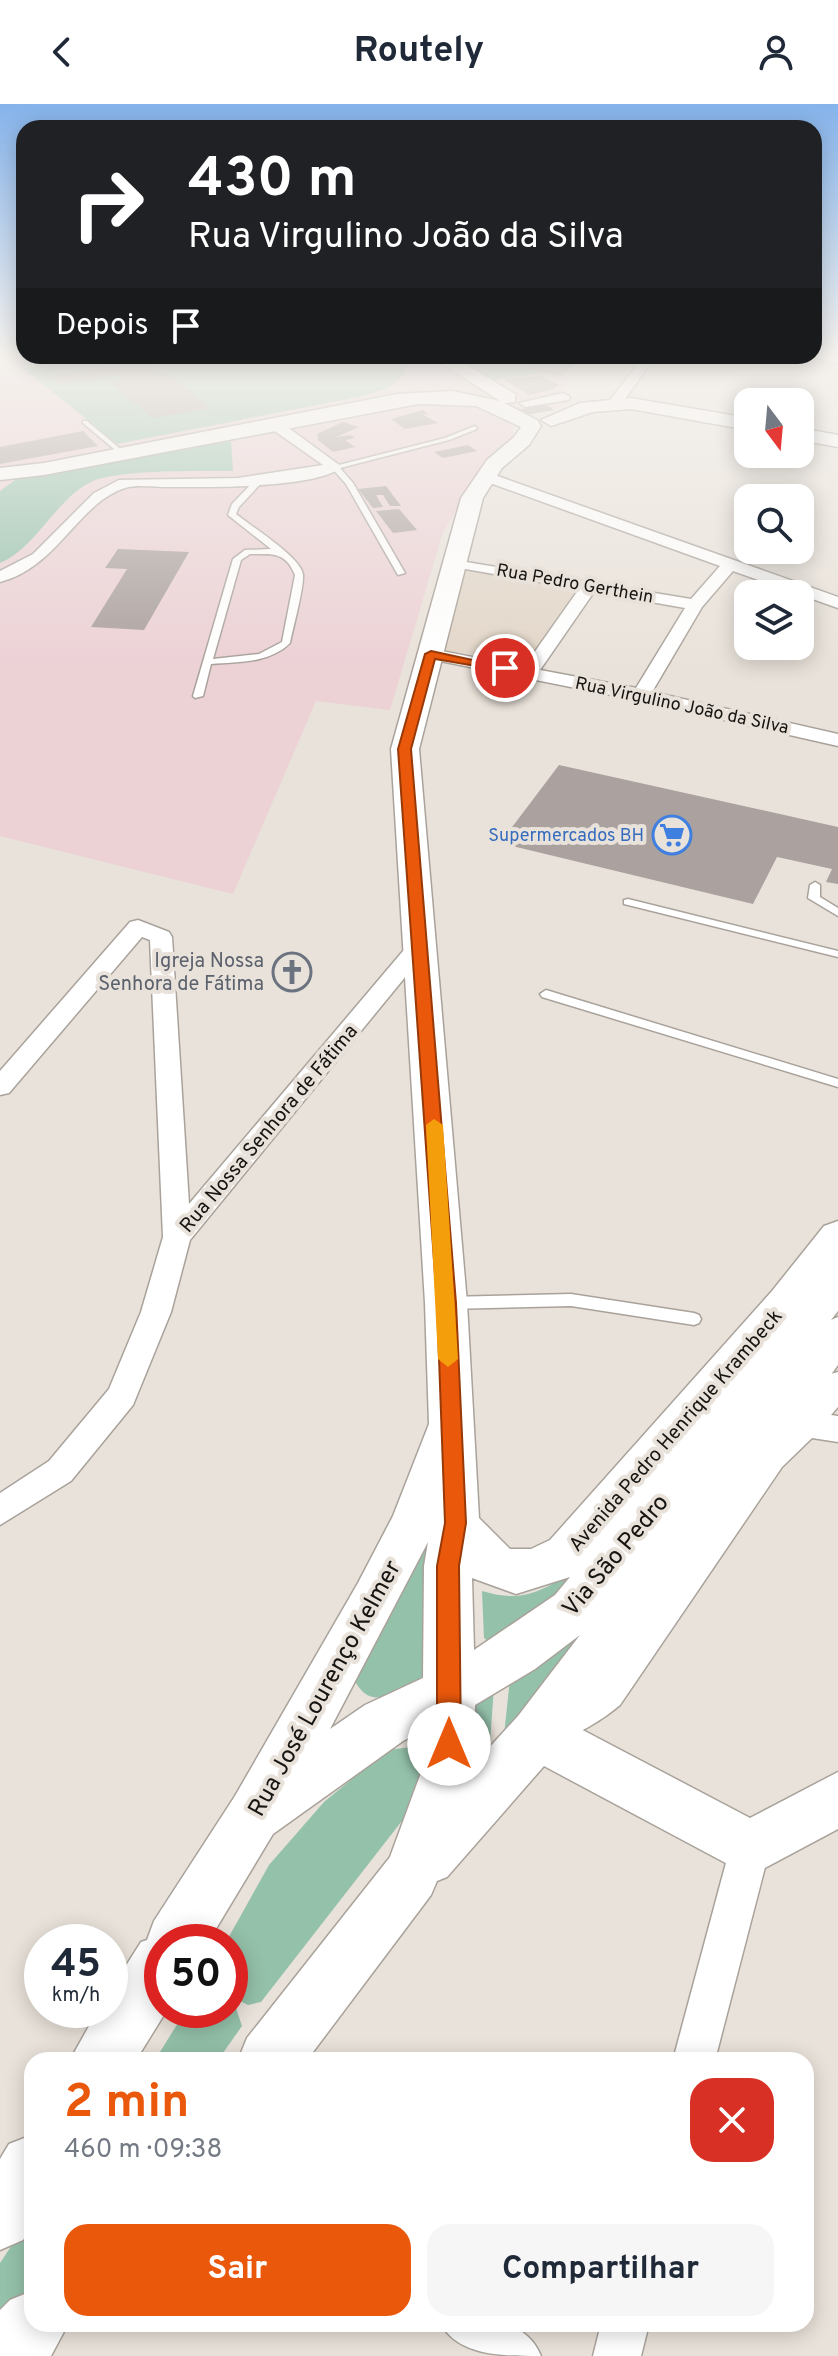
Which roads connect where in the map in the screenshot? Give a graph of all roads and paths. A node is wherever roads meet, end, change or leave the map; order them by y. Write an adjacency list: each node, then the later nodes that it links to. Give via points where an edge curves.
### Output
1 (88, 459): 6 (main road)
2 (324, 459): 5 (street)
3 (367, 459): 5 (lane)
4 (511, 459): 7 (main road)
5 (335, 467): 8 (street); 12 (lane)
6 (1, 475)
7 (485, 475): 10 (main road, Rua José Lourenço Kelmer, via 472,498); 11 (street)
8 (260, 480): 9 (lane, via 232,515); 13 (street, via 143,480 109,488 39,557)
9 (281, 551): 18 (lane, via 248,552 237,559); 18 (lane, via 299,575 286,643 265,654)
10 (454, 562): 14 (street, Rua Pedro Gerthein); 17 (main road, Rua José Lourenço Kelmer)
11 (729, 566): 15 (street); 16 (street)
12 (401, 573)
13 (0, 577)
14 (590, 585): 16 (street, Rua Pedro Gerthein); 19 (street)
15 (838, 603)
16 (695, 605): 20 (street)
17 (431, 654): 19 (street, Rua Virgulino João da Silva); 26 (main road, Rua José Lourenço Kelmer, via 405,749)
18 (208, 662): 21 (lane)
19 (529, 672): 20 (street, Rua Virgulino João da Silva)
20 (641, 695): 22 (street, Rua Virgulino João da Silva)
21 (198, 696)
22 (838, 740)
23 (815, 885): 25 (lane, via 814,898)
24 (628, 902): 27 (lane)
25 (838, 913)
26 (422, 943): 32 (street, Rua Nossa Senhora de Fátima); 34 (main road, Rua José Lourenço Kelmer)
27 (838, 954)
28 (546, 994): 29 (lane)
29 (838, 1083)
30 (0, 1087): 32 (street, via 138,927 161,937)
31 (838, 1236): 41 (main road, Avenida Pedro Henrique Krambeck, via 567,1555 524,1573 505,1572 476,1553)
32 (177, 1237): 40 (street, Rua Nossa Senhora de Fátima, via 156,1312 122,1396 60,1471)
33 (838, 1281): 42 (main road, Via São Pedro, via 573,1611)
34 (446, 1303): 35 (lane, via 571,1300); 38 (main road, Rua José Lourenço Kelmer)
35 (694, 1319)
36 (838, 1334): 43 (main road, Via São Pedro)
37 (838, 1384): 39 (street)
38 (450, 1423): 41 (main road, Rua José Lourenço Kelmer); 45 (main road, Rua José Lourenço Kelmer, via 415,1521)
39 (822, 1426): 43 (street, via 771,1458 607,1693)
40 (0, 1511)
41 (456, 1523): 42 (main road, Rua José Lourenço Kelmer, via 448,1566)
42 (449, 1693): 45 (main road, Via São Pedro, via 384,1723); 47 (main road, Rua José Lourenço Kelmer, via 449,1770)
43 (537, 1734): 46 (main road); 47 (main road)
44 (838, 1799): 46 (main road)
45 (254, 1815): 48 (main road, Rua José Lourenço Kelmer)
46 (750, 1848): 54 (street)
47 (411, 1875): 53 (main road, Rua José Lourenço Kelmer)
48 (190, 1924)
49 (144, 1992): 51 (main road)
50 (153, 2028): 52 (main road)
51 (106, 2052)
52 (139, 2052)
53 (275, 2052)
54 (696, 2052)
55 (24, 2180): 56 (main road)
56 (0, 2217)
57 (26, 2332): 60 (main road)
58 (478, 2332): 61 (street)
59 (623, 2332): 62 (street)
60 (4, 2356)
61 (517, 2356)
62 (617, 2356)

